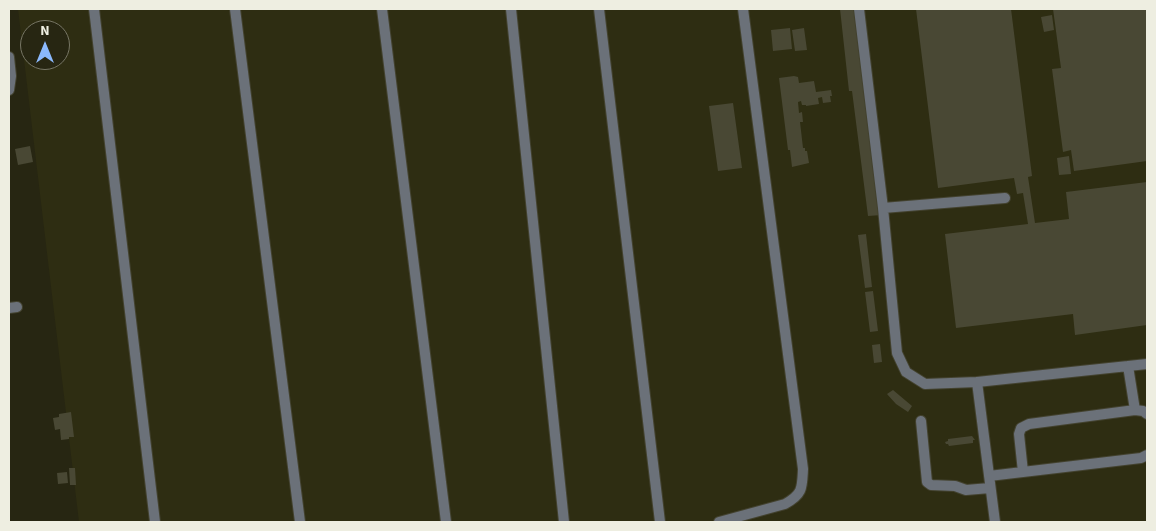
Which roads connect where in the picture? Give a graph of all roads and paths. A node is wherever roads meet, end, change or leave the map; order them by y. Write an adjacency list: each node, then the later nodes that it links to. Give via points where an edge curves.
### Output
1 (94, 9): 22 (street)
2 (235, 9): 23 (street)
3 (382, 9): 24 (street)
4 (511, 9): 25 (street)
5 (599, 9): 26 (street)
6 (743, 9): 27 (street, via 803,469 802,489 795,498 785,504)
7 (859, 9): 11 (street)
8 (9, 57): 9 (street)
9 (9, 90)
10 (1004, 198): 11 (street)
11 (883, 208): 14 (street, via 897,352 906,372 925,384)
12 (1147, 364): 13 (street)
13 (1128, 366): 14 (street); 15 (street)
14 (977, 382): 20 (street)
15 (1135, 410): 16 (street); 19 (street, via 1029,424 1021,428)
16 (1147, 414)
17 (921, 421): 21 (street, via 927,482 966,490)
18 (1147, 455): 19 (street)
19 (1023, 472): 20 (street)
20 (989, 476): 21 (street)
21 (990, 488): 28 (street)
22 (155, 522)
23 (300, 522)
24 (446, 522)
25 (564, 522)
26 (660, 522)
27 (719, 522)
28 (995, 522)

